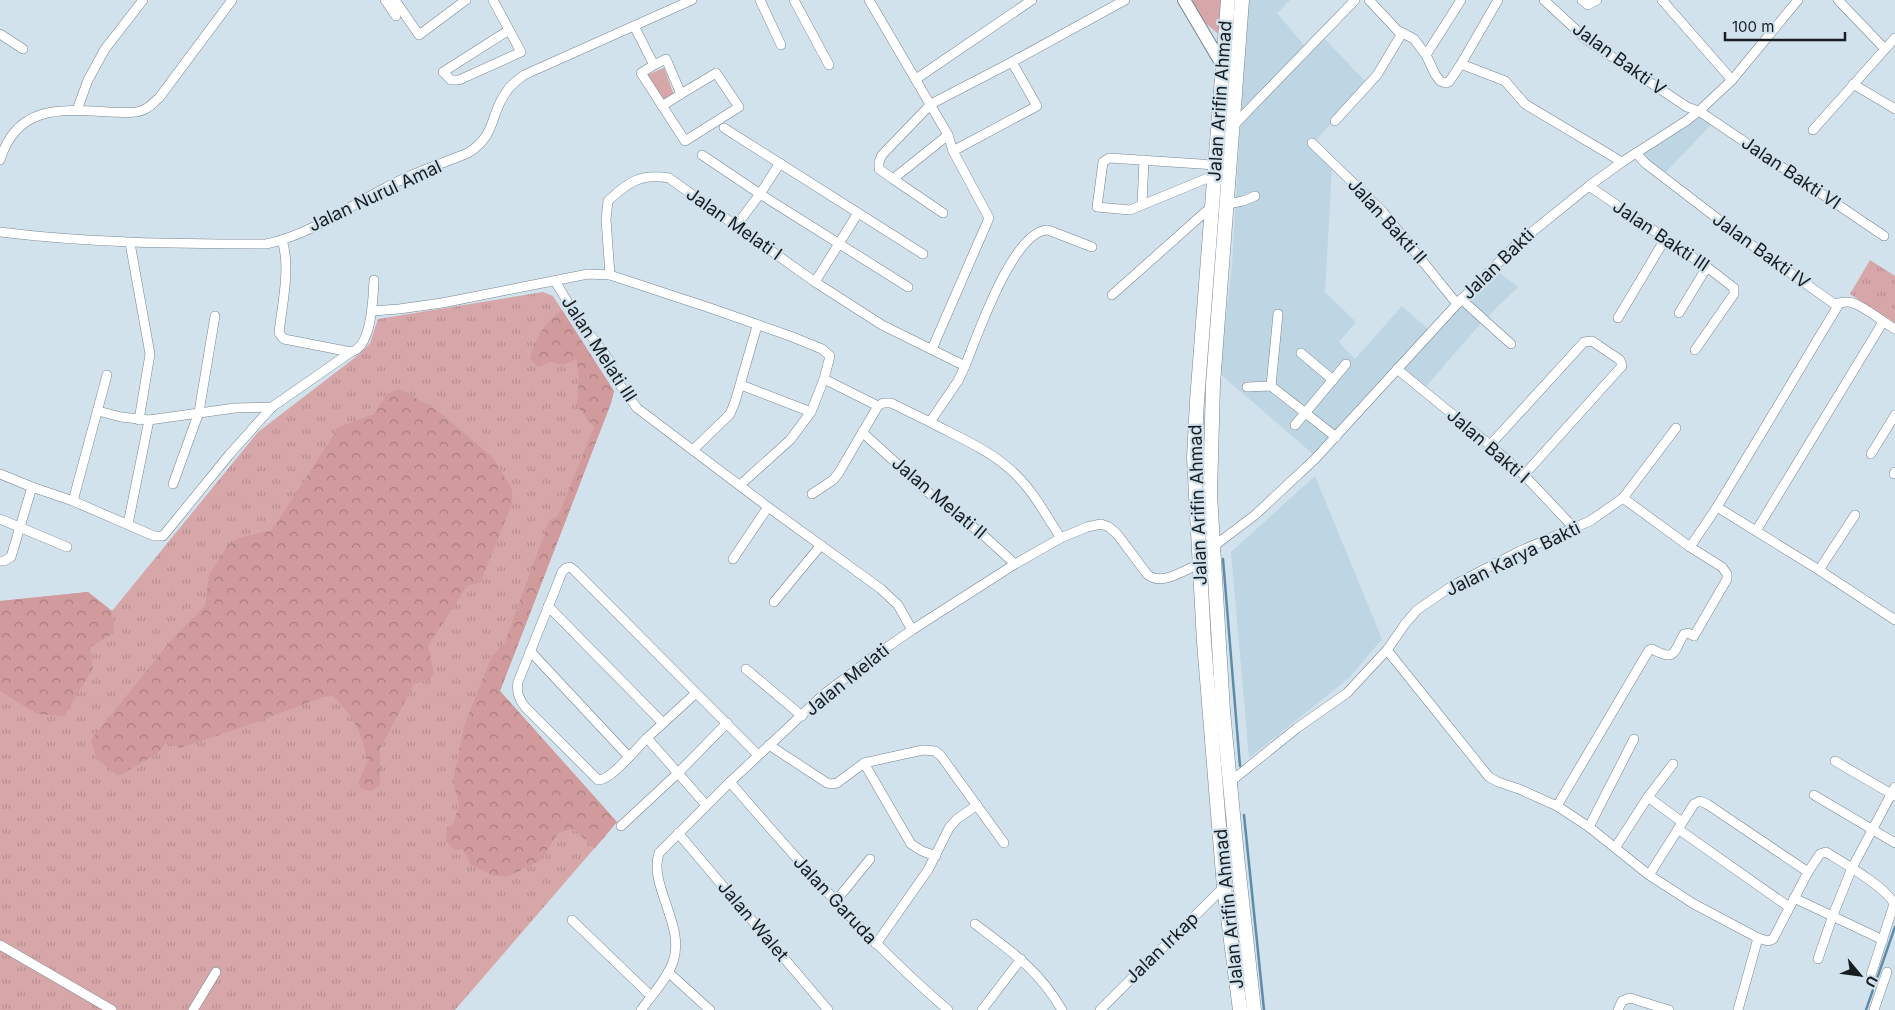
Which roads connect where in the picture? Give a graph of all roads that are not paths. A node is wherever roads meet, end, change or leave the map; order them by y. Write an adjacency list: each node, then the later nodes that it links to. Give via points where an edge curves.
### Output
1 (143, 0): 48 (street, via 105,49 88,80)
2 (232, 0): 48 (street, via 148,108 138,112)
3 (385, 0): 26 (street)
4 (395, 0): 5 (street, via 419,35)
5 (466, 0)
6 (493, 0): 28 (street)
7 (692, 0): 27 (street, Jalan Nurul Amal)
8 (760, 0): 32 (street)
9 (794, 0): 39 (street)
10 (870, 0): 41 (street)
11 (1032, 0): 41 (street)
12 (1124, 0): 36 (street)
13 (1184, 0): 40 (main road)
14 (1228, 0): 40 (main road, Jalan Arifin Ahmad)
15 (1242, 0): 51 (main road, Jalan Arifin Ahmad)
16 (1355, 0): 51 (street)
17 (1369, 0): 29 (street)
18 (1460, 0): 35 (street)
19 (1498, 0): 37 (street)
20 (1544, 0): 49 (street, Jalan Bakti V, via 1587,40 1687,107)
21 (1582, 0): 22 (street, via 1588,5)
22 (1597, 0)
23 (1662, 0): 42 (street)
24 (1798, 0): 42 (street, Jalan Bakti)
25 (1838, 0): 34 (street)
26 (396, 16)
27 (634, 26): 38 (street); 77 (street, Jalan Nurul Amal, via 524,75 507,90 487,136 468,153 388,186 340,214)
28 (509, 30): 28 (street, via 522,52 459,80 451,80 443,72)
29 (1399, 32): 35 (street, via 1414,39); 50 (street, via 1401,35 1377,75)
30 (0, 34): 33 (street)
31 (1895, 38): 34 (street)
32 (781, 45)
33 (23, 49)
34 (1885, 49): 43 (street)
35 (1426, 55): 37 (street, via 1435,74 1444,83)
36 (1012, 62): 45 (street); 56 (street, via 1037,106)
37 (1461, 64): 61 (street, via 1505,81 1526,104)
38 (654, 65): 44 (street, via 666,59); 46 (street, via 641,73)
39 (829, 65)
40 (1223, 66): 63 (main road, Jalan Arifin Ahmad)
41 (916, 79): 45 (street)
42 (1732, 80): 49 (street, Jalan Bakti)
43 (1853, 84): 47 (street); 53 (street)
44 (681, 94): 46 (street); 46 (street, via 716,73 739,107 685,142)
45 (931, 104): 54 (street); 64 (street, via 880,159 879,169)
46 (662, 106)
47 (1895, 109)
48 (77, 110): 59 (street, via 49,113 20,124 4,145)
49 (1698, 111): 57 (street, Jalan Bakti); 75 (street, Jalan Bakti VI)
50 (1335, 121)
51 (1234, 125): 68 (main road, Jalan Arifin Ahmad)
52 (724, 128): 62 (street)
53 (1813, 130)
54 (948, 135): 56 (street); 64 (street)
55 (1312, 143): 91 (street, Jalan Bakti II, via 1383,212)
56 (953, 151): 102 (street, via 989,218)
57 (1636, 153): 61 (street, Jalan Bakti); 92 (street, Jalan Bakti IV, via 1761,252)
58 (702, 155): 66 (street)
59 (0, 160)
60 (1144, 160): 63 (street); 69 (street); 69 (street, via 1109,158 1103,162 1097,207 1130,210)
61 (1622, 162): 65 (street, Jalan Bakti)
62 (780, 163): 66 (street); 71 (street)
63 (1215, 170): 69 (street); 70 (main road, Jalan Arifin Ahmad)
64 (893, 178): 72 (street)
65 (1589, 186): 76 (street, Jalan Bakti III); 91 (street, Jalan Bakti, via 1537,226)
66 (760, 194): 73 (street); 79 (street)
67 (1255, 196): 68 (street)
68 (1227, 204): 90 (main road, Jalan Arifin Ahmad)
69 (1142, 205)
70 (1212, 206): 88 (street); 89 (main road, Jalan Arifin Ahmad)
71 (858, 213): 79 (street); 81 (street)
72 (943, 213)
73 (736, 226): 83 (street, Jalan Melati I, via 669,178 647,176 635,180 608,200 606,219); 86 (street, Jalan Melati I)
74 (0, 232): 78 (street, Jalan Nurul Amal)
75 (1884, 236)
76 (1665, 239): 82 (street, Jalan Bakti III); 97 (street)
77 (282, 240): 78 (street, Jalan Nurul Amal, via 266,244); 104 (street, via 286,250 280,336 289,341)
78 (130, 243): 122 (street, via 150,354)
79 (840, 244): 86 (street); 87 (street)
80 (1092, 247): 107 (street, via 1048,230 1041,230 1027,242 1002,277)
81 (923, 254)
82 (1708, 267): 94 (street); 103 (street, Jalan Bakti III, via 1735,290)
83 (610, 275): 85 (street, via 588,274); 99 (street)
84 (374, 280): 93 (street)
85 (555, 281): 93 (street, Jalan Melati III, via 442,303); 130 (street, Jalan Melati III, via 608,359 628,397 637,408)
86 (815, 282): 102 (street, Jalan Melati I, via 882,325)
87 (908, 287)
88 (1112, 295)
89 (1205, 296): 90 (main road); 156 (main road, Jalan Arifin Ahmad, via 1194,458)
90 (1220, 296): 150 (main road, Jalan Arifin Ahmad, via 1210,457)
91 (1459, 301): 101 (street, Jalan Bakti II); 108 (street, Jalan Bakti)
92 (1839, 304): 98 (street, Jalan Bakti IV, via 1844,301 1853,303); 141 (street)
93 (372, 311): 104 (street, via 363,342)
94 (1679, 313)
95 (1278, 314): 113 (street)
96 (215, 316): 118 (street)
97 (1618, 318)
98 (1883, 322): 100 (street, Jalan Bakti IV); 147 (street)
99 (757, 326): 110 (street, via 829,354 831,359); 112 (street)
100 (1895, 329)
101 (1511, 344)
102 (932, 349): 107 (street, Jalan Melati I)
103 (1696, 350)
104 (351, 352): 115 (street)
105 (1301, 353): 111 (street)
106 (1346, 364): 111 (street)
107 (966, 366): 124 (street)
108 (1397, 369): 128 (street, Jalan Bakti); 129 (street, Jalan Bakti I)
109 (107, 375): 117 (street)
110 (824, 379): 116 (street); 119 (street)
111 (1333, 380): 120 (street)
112 (740, 385): 119 (street); 130 (street, via 726,420)
113 (1271, 386): 114 (street); 120 (street)
114 (1247, 387)
115 (272, 406): 118 (street); 144 (street, via 166,534 154,536)
116 (878, 406): 124 (street, via 888,402); 127 (street)
117 (98, 411): 122 (street); 139 (street)
118 (199, 412): 123 (street); 134 (street)
119 (811, 412): 135 (street, via 790,440)
120 (1306, 412): 125 (street); 128 (street)
121 (1895, 415): 131 (street)
122 (139, 420): 123 (street)
123 (149, 420): 144 (street)
124 (930, 422): 148 (street, via 979,447 1015,473)
125 (1295, 425)
126 (1676, 428): 138 (street, Jalan Karya Bakti)
127 (862, 432): 137 (street, via 838,474); 155 (street, Jalan Melati II, via 930,494)
128 (1336, 437): 150 (street, Jalan Bakti, via 1255,515)
129 (1490, 445): 133 (street, Jalan Bakti I); 133 (street, via 1584,342 1592,341 1620,360 1622,366)
130 (693, 450): 135 (street, Jalan Melati III)
131 (1871, 454)
132 (0, 474): 136 (street)
133 (1524, 476): 146 (street, Jalan Bakti I)
134 (173, 484)
135 (740, 485): 140 (street, Jalan Melati III)
136 (32, 487): 139 (street); 145 (street)
137 (812, 494)
138 (1623, 498): 146 (street, Jalan Karya Bakti); 152 (street)
139 (73, 501): 144 (street)
140 (768, 507): 149 (street, Jalan Melati III); 153 (street)
141 (1717, 507): 147 (street); 152 (street)
142 (1855, 515): 157 (street)
143 (0, 519): 145 (street)
144 (128, 524)
145 (20, 527): 151 (street); 154 (street, via 11,557)
146 (1574, 528): 162 (street, Jalan Karya Bakti, via 1452,586 1418,610)
147 (1756, 531): 157 (street)
148 (1061, 538): 155 (street, Jalan Melati); 156 (street, Jalan Melati, via 1096,524 1109,527 1155,579 1163,579)
149 (821, 545): 158 (street); 161 (street, Jalan Melati III, via 892,598)
150 (1214, 546): 179 (main road, Jalan Arifin Ahmad)
151 (67, 547)
152 (1690, 547): 185 (street, via 1724,570 1728,576 1726,582 1694,636 1684,634 1669,656 1649,650)
153 (733, 559)
154 (0, 561)
155 (1015, 564): 161 (street, Jalan Melati)
156 (1199, 564): 195 (main road, Jalan Arifin Ahmad, via 1204,652)
157 (1819, 570): 160 (street)
158 (774, 602)
159 (548, 606): 163 (street); 165 (street, via 564,569 574,570); 167 (street)
160 (1895, 620)
161 (912, 630): 166 (street, Jalan Melati, via 851,672)
162 (1387, 650): 179 (street, Jalan Karya Bakti, via 1348,693 1297,728); 185 (street, via 1489,777)
163 (530, 651): 173 (street); 173 (street, via 517,686 525,707 598,780 606,778)
164 (746, 669): 166 (street)
165 (696, 693): 167 (street); 168 (street)
166 (802, 716): 171 (street, Jalan Melati)
167 (663, 723): 169 (street)
168 (727, 723): 172 (street); 177 (street)
169 (647, 738): 173 (street); 177 (street)
170 (1634, 739): 188 (street)
171 (769, 745): 172 (street, Jalan Melati); 175 (street, via 832,784)
172 (758, 755): 178 (street, Jalan Melati)
173 (630, 757)
174 (1835, 760): 180 (street)
175 (864, 762): 184 (street, via 912,751 936,751); 194 (street, via 911,844)
176 (1673, 764): 182 (street)
177 (678, 773): 183 (street); 187 (street)
178 (730, 782): 183 (street, Jalan Melati); 202 (street, Jalan Garuda)
179 (1230, 782): 195 (main road, Jalan Arifin Ahmad)
180 (1894, 792): 189 (street)
181 (1814, 794): 189 (street)
182 (1648, 797): 186 (street); 193 (street)
183 (706, 805): 190 (street, Jalan Melati)
184 (977, 805): 191 (street); 194 (street, via 952,825)
185 (1557, 806): 188 (street)
186 (1680, 825): 198 (street, via 1694,804 1703,802); 199 (street); 203 (street)
187 (621, 826)
188 (1589, 827): 193 (street)
189 (1873, 829): 192 (street); 197 (street)
190 (678, 833): 214 (street, Jalan Melati, via 659,853 656,867 675,938 675,954); 222 (street, Jalan Walet)
191 (1004, 843)
192 (1895, 843)
193 (1615, 848): 199 (street)
194 (936, 856): 209 (street)
195 (1230, 857): 200 (main road, Jalan Arifin Ahmad); 228 (main road, Jalan Arifin Ahmad)
196 (870, 859): 202 (street)
197 (1852, 868): 198 (street, via 1825,852 1819,854); 204 (street); 208 (street, via 1893,901)
198 (1808, 872): 201 (street)
199 (1649, 875): 207 (street, via 1694,904)
200 (1224, 887): 226 (street, Jalan Irkap); 227 (main road, Jalan Arifin Ahmad)
201 (1794, 898): 203 (street); 204 (street)
202 (835, 902): 209 (street, Jalan Garuda)
203 (1789, 907): 207 (street, via 1773,939)
204 (1833, 915): 208 (street); 212 (street)
205 (572, 920): 217 (street)
206 (975, 924): 211 (street)
207 (1758, 938): 231 (street)
208 (1883, 940): 216 (street)
209 (876, 944): 223 (street, Jalan Garuda)
210 (0, 945): 218 (street)
211 (1021, 959): 224 (street); 225 (street, via 1039,976)
212 (1818, 959)
213 (216, 972): 219 (street)
214 (668, 972): 217 (street, Jalan Melati); 221 (street)
215 (1887, 972): 232 (street)
216 (1871, 975)
217 (651, 996): 220 (street, Jalan Melati)
218 (112, 1010)
219 (194, 1010)
220 (641, 1010)
221 (710, 1010)
222 (828, 1010)
223 (948, 1010)
224 (982, 1010)
225 (1062, 1010)
226 (1100, 1010)
227 (1240, 1010)
228 (1254, 1010)
229 (1618, 1010): 230 (street, via 1620,1003 1630,998)
230 (1669, 1010)
231 (1738, 1010)
232 (1874, 1010)

